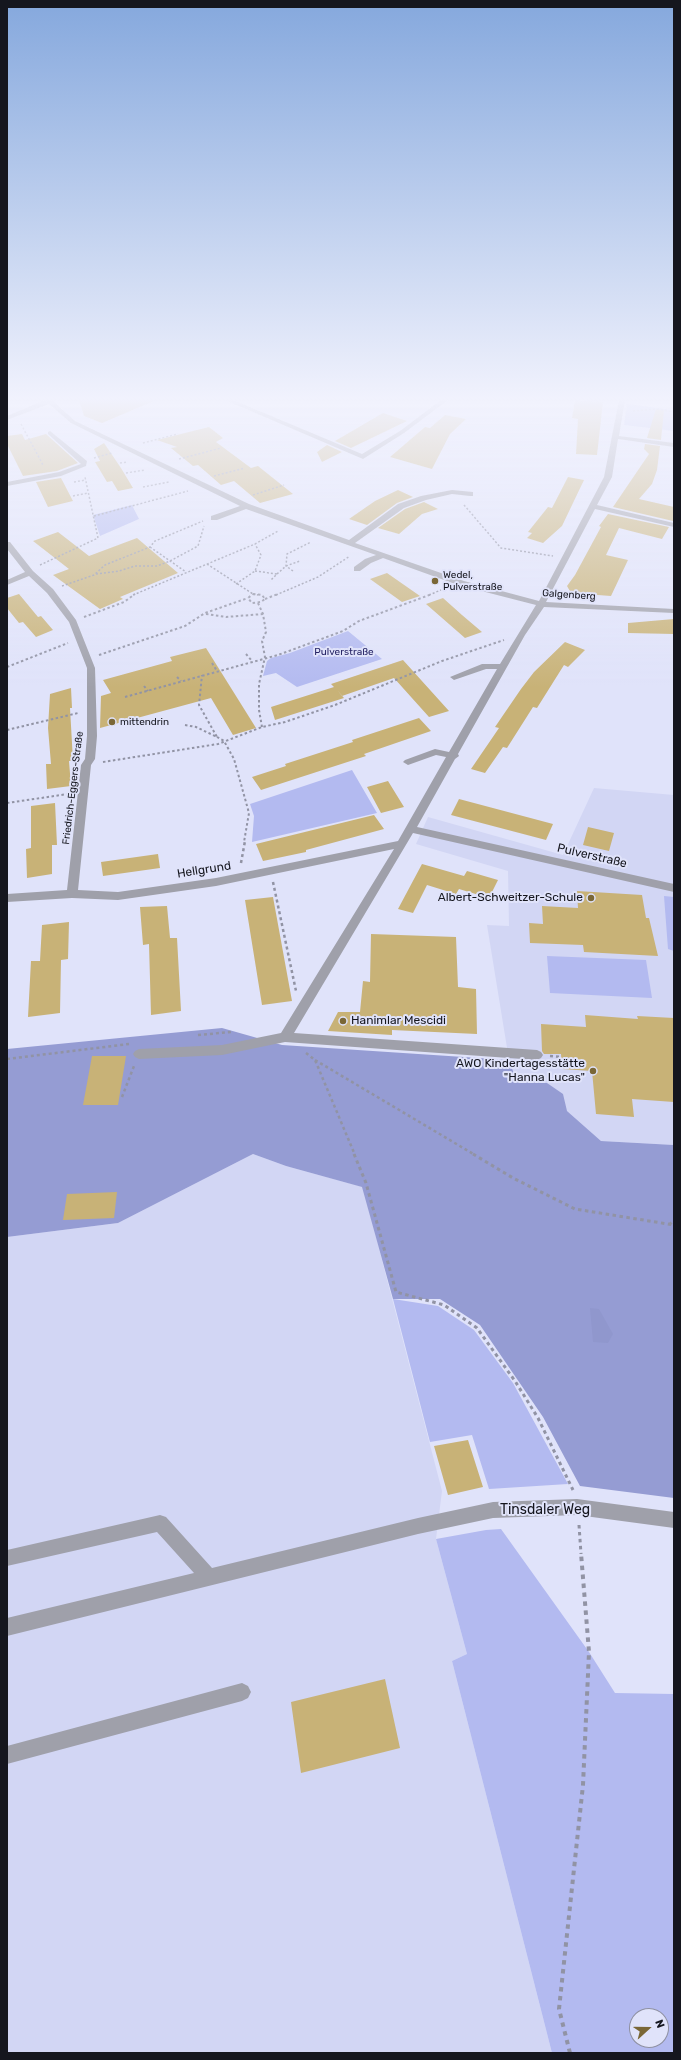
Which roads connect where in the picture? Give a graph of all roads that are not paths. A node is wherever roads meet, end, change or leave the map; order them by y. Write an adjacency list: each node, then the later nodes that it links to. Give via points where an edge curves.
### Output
1 (227, 496): 4 (street, Galgenberg)
2 (433, 496): 8 (street, via 401,506)
3 (597, 496): 5 (street)
4 (246, 506): 6 (street); 8 (street, Galgenberg)
5 (592, 506): 7 (street); 14 (street)
6 (214, 518)
7 (674, 525)
8 (350, 543): 10 (street, Galgenberg)
9 (7, 544): 12 (street, Friedrich-Eggers-Straße)
10 (384, 555): 11 (street, via 368,561); 14 (street, Galgenberg, via 461,583)
11 (357, 569)
12 (31, 573): 13 (street); 23 (street, Friedrich-Eggers-Straße, via 50,591 73,622 88,658 92,678 90,759 86,765)
13 (7, 583)
14 (541, 604): 15 (street, Galgenberg); 16 (street)
15 (674, 612)
16 (503, 667): 17 (street, via 485,666); 18 (street)
17 (454, 677)
18 (454, 756): 19 (street, via 435,752); 20 (street)
19 (408, 762)
20 (411, 829): 21 (street); 22 (street, Pulverstraße)
21 (402, 844): 23 (street, Hellgrund, via 239,878 118,896); 25 (street)
22 (674, 888)
23 (72, 894): 24 (street, Hellgrund)
24 (7, 898)
25 (285, 1036): 26 (street, via 222,1050); 27 (street)
26 (139, 1054)
27 (537, 1055)
28 (674, 1520): 30 (street, Tinsdaler Weg, via 577,1507 493,1510 394,1531)
29 (7, 1558): 30 (street, via 160,1523)
30 (209, 1577): 31 (street, Tinsdaler Weg)
31 (7, 1627)
32 (242, 1692): 33 (street)
33 (7, 1755)

